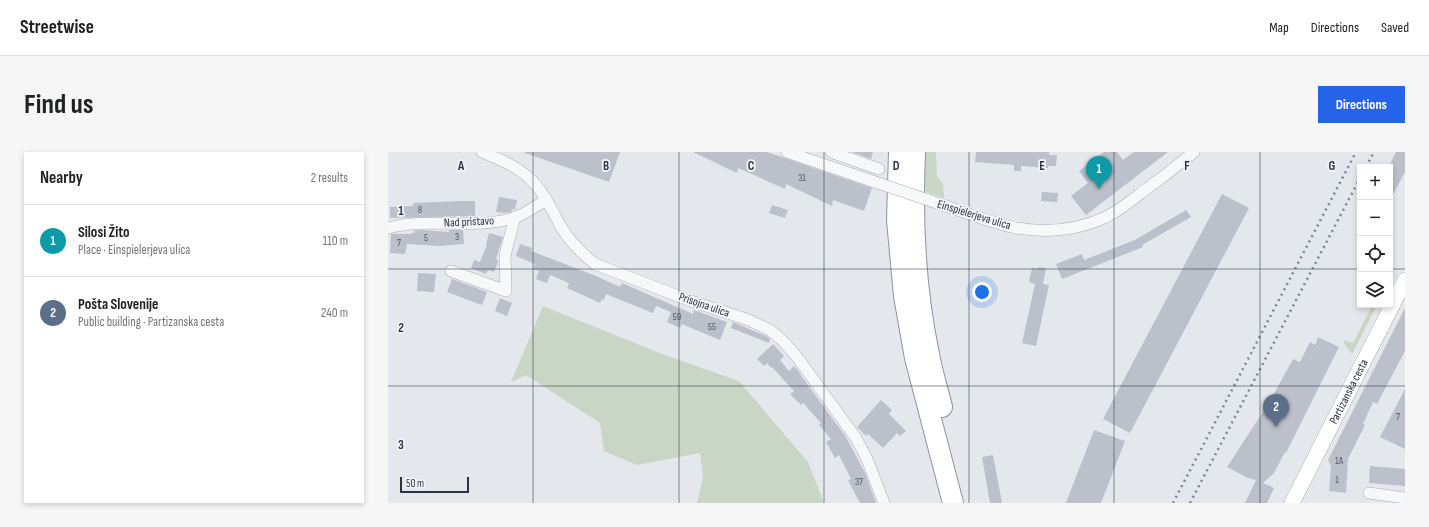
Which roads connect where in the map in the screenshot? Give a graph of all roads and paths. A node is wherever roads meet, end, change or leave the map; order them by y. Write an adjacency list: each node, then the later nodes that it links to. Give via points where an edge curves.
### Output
1 (482, 152): 10 (street, Prisojna ulica, via 516,168 528,177)
2 (787, 152): 8 (street, Einspielerjeva ulica, bridge, via 998,224 1041,230 1071,228 1106,217 1128,204)
3 (831, 152): 9 (street)
4 (899, 152): 16 (highway, via 897,220 904,296 915,358)
5 (907, 152): 16 (highway, via 906,221 909,258)
6 (915, 152): 15 (highway, via 915,257 929,354)
7 (923, 152): 15 (highway, via 923,257)
8 (1194, 152)
9 (878, 169)
10 (546, 200): 11 (street, Nad pristavo); 19 (street, Prisojna ulica, via 569,239 595,264 746,319 770,330 782,340 856,438)
11 (515, 217): 12 (street, Nad pristavo, via 481,222 407,224); 13 (street, via 505,255 506,291)
12 (388, 228)
13 (451, 271)
14 (1405, 280): 22 (street, Partizanska cesta)
15 (940, 399): 21 (highway)
16 (934, 430): 20 (highway)
17 (1369, 493): 18 (street)
18 (1405, 498)
19 (884, 503)
20 (953, 503)
21 (967, 503)
22 (1292, 503)

